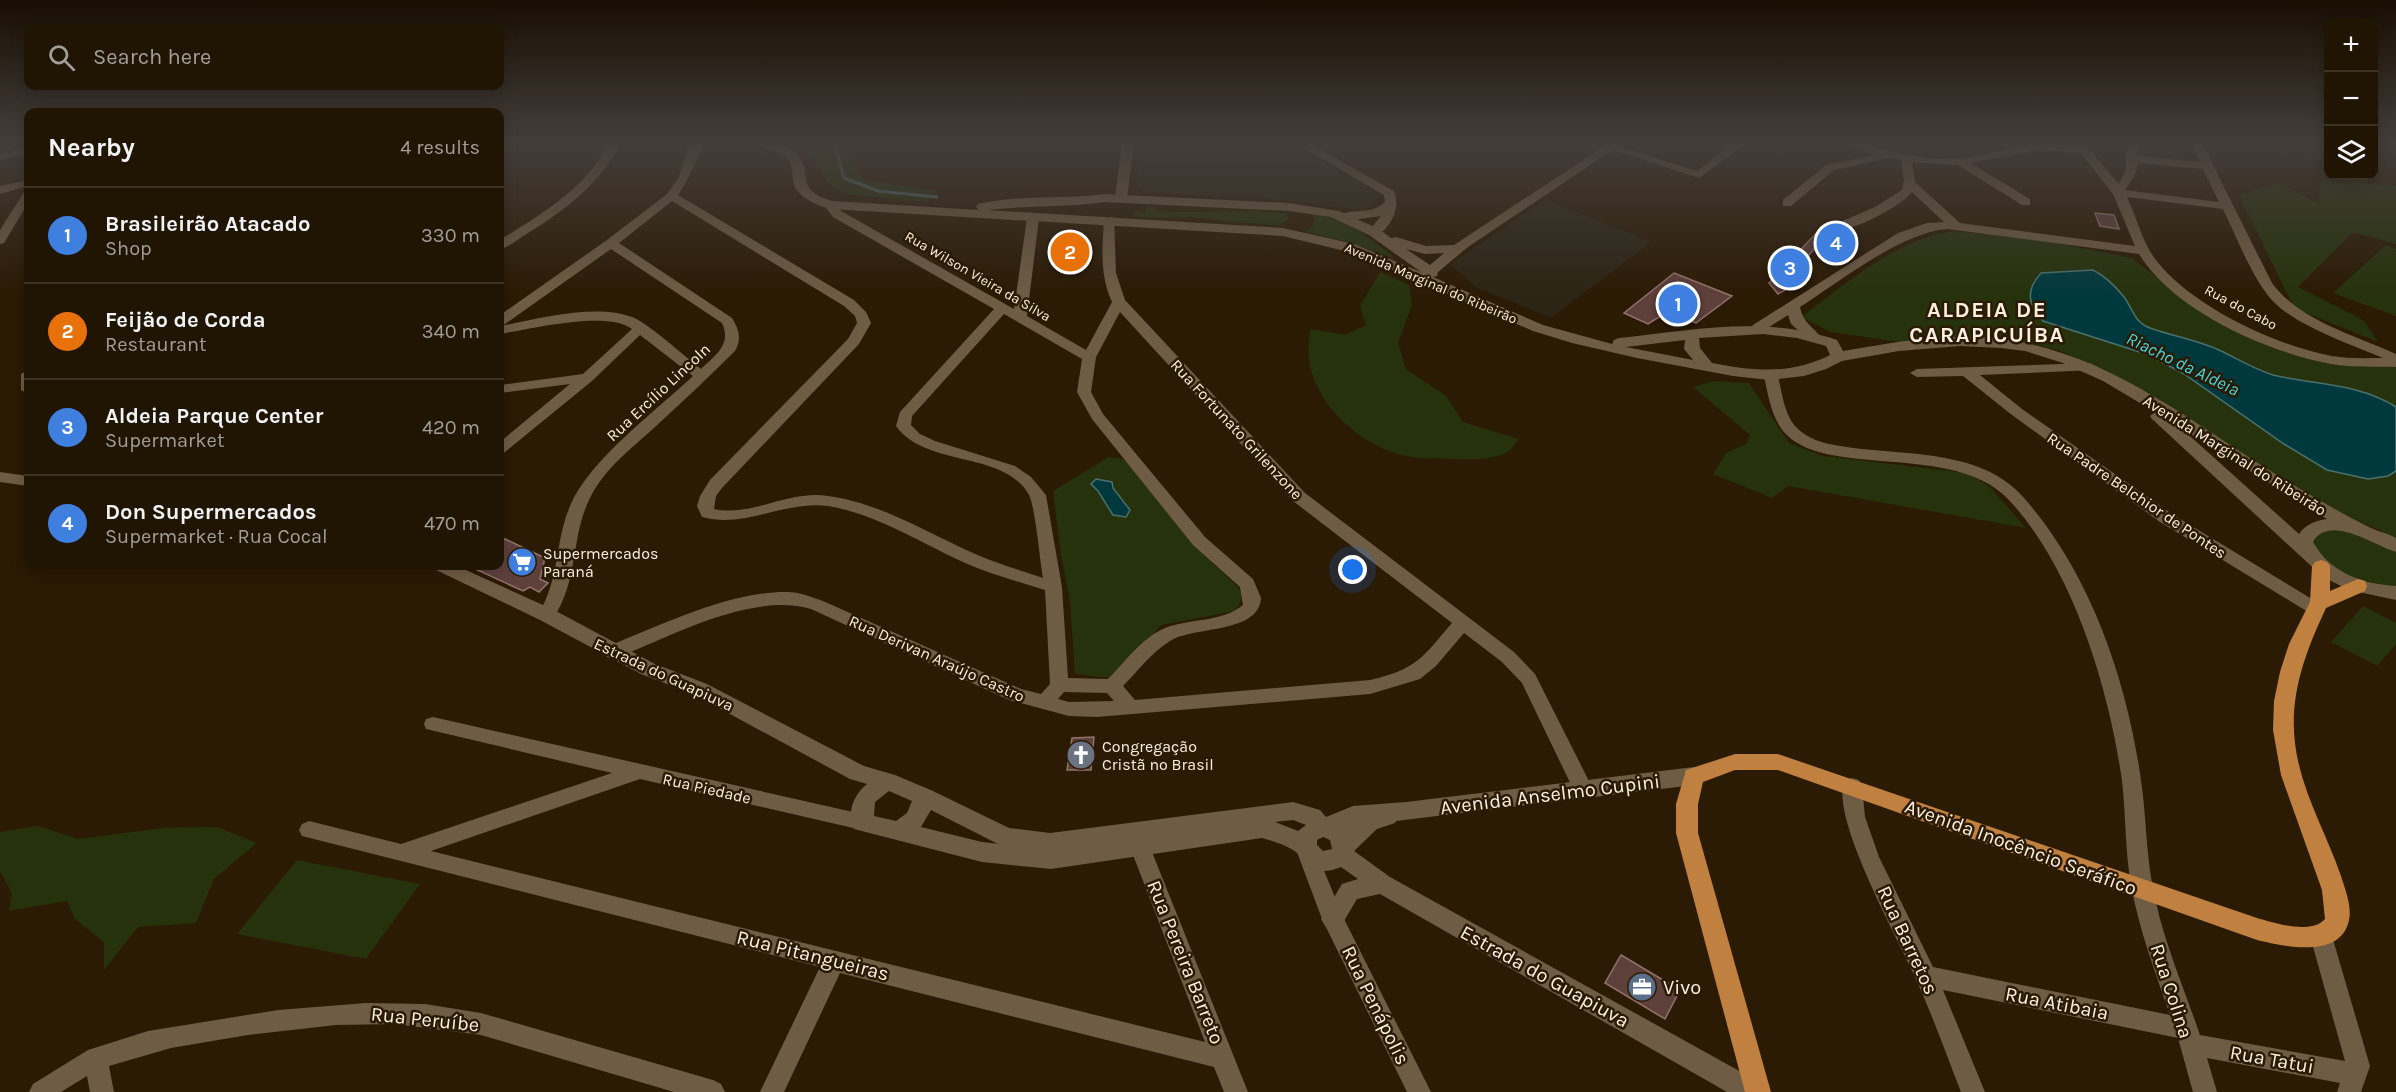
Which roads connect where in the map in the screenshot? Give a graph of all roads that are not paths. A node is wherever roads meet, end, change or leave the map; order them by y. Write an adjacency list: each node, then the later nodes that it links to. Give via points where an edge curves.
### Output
1 (577, 194): 32 (street)
2 (809, 194): 23 (main road, Avenida Marginal do Ribeirão)
3 (1122, 194): 15 (street)
4 (1390, 194): 18 (street)
5 (1539, 194): 34 (main road)
6 (1798, 194): 19 (street)
7 (1905, 194): 27 (street)
8 (1923, 194): 28 (street)
9 (2013, 194): 17 (street)
10 (2119, 194): 35 (street, Rua do Cabo)
11 (2133, 194): 20 (street)
12 (2221, 194): 20 (street)
13 (671, 196): 33 (street); 67 (street, via 849,303 864,322 855,341 716,484 705,506 708,513 730,517 797,500 829,501 866,512 988,566)
14 (1104, 198): 15 (main road, Avenida Marginal do Ribeirão); 22 (main road, Avenida Marginal do Ribeirão); 26 (main road, via 1092,208 1094,214)
15 (1121, 198): 21 (main road, Avenida Marginal do Ribeirão)
16 (24, 201): 31 (street)
17 (2026, 202)
18 (1390, 203): 24 (street, via 1380,213); 30 (street)
19 (1787, 203)
20 (2227, 206): 49 (street, via 2266,283 2285,307)
21 (1289, 207): 24 (main road, Avenida Marginal do Ribeirão); 29 (main road, via 1298,221)
22 (936, 212): 23 (main road, Avenida Marginal do Ribeirão); 25 (main road, Avenida Marginal do Ribeirão)
23 (854, 215): 39 (street, Rua Wilson Vieira da Silva)
24 (1344, 217): 30 (main road, Avenida Marginal do Ribeirão)
25 (1033, 218): 26 (main road, Avenida Marginal do Ribeirão); 41 (street)
26 (1110, 221): 29 (main road, Avenida Marginal do Ribeirão); 37 (street, Rua Fortunato Grilenzone, via 1111,288)
27 (1842, 226)
28 (1956, 226): 35 (street); 38 (street, via 1931,226 1902,236)
29 (1283, 232): 50 (main road, Avenida Marginal do Ribeirão, via 1358,250 1537,328 1629,352)
30 (1378, 235): 34 (main road, via 1425,250); 36 (main road, Avenida Marginal do Ribeirão)
31 (0, 240)
32 (504, 242)
33 (611, 243): 40 (street); 54 (street, Rua Ercílio Lincoln, via 728,321 734,333 730,348)
34 (1456, 249): 36 (main road)
35 (2144, 251): 49 (street, Rua do Cabo, via 2166,279 2206,309 2261,337 2332,360)
36 (1430, 272): 45 (main road, Avenida Marginal do Ribeirão, via 1584,338 1626,343)
37 (1119, 302): 48 (street); 73 (street, Rua Fortunato Grilenzone, via 1282,481)
38 (1793, 305): 43 (street); 46 (street, via 1796,321)
39 (1002, 308): 41 (street, Rua Wilson Vieira da Silva); 67 (street, via 905,415 903,426 908,434 919,439 986,461 1032,484 1042,513)
40 (504, 318)
41 (1020, 318): 48 (street, Rua Wilson Vieira da Silva)
42 (641, 327): 44 (street, via 629,320 599,316); 54 (street); 56 (street)
43 (1758, 328): 45 (main road, Avenida Marginal do Ribeirão); 46 (main road, Avenida Marginal do Ribeirão)
44 (504, 329)
45 (1692, 335): 50 (main road, via 1692,349)
46 (1813, 336): 47 (main road, Avenida Marginal do Ribeirão)
47 (1835, 350): 51 (main road, Avenida Marginal do Ribeirão, via 2001,343 2053,353); 55 (main road, Avenida Marginal do Ribeirão, via 1812,370)
48 (1089, 357): 76 (street, via 1084,392 1090,405 1199,541 1247,583 1252,592 1247,612 1168,633)
49 (2396, 361)
50 (1706, 366): 55 (main road, Avenida Marginal do Ribeirão)
51 (2090, 367): 52 (street); 57 (main road, Avenida Marginal do Ribeirão)
52 (1967, 372): 53 (street); 71 (street, Rua Padre Belchior de Pontes, via 2166,518)
53 (1917, 373)
54 (701, 376): 72 (street, Rua Ercílio Lincoln, via 588,488 578,506 562,586)
55 (1772, 376): 99 (street, Rua Colina, via 1779,411 1795,435 1828,448 1985,474 2013,495 2045,536 2100,651 2124,736)
56 (587, 378): 58 (street); 59 (street)
57 (2113, 379): 62 (main road, Avenida Marginal do Ribeirão, via 2323,511); 64 (main road, Avenida Marginal do Ribeirão)
58 (504, 388)
59 (504, 446)
60 (0, 477): 61 (main road)
61 (24, 480)
62 (2359, 529): 63 (main road, Avenida Marginal do Ribeirão); 64 (main road, Avenida Marginal do Ribeirão, via 2326,525 2313,528 2304,542)
63 (2396, 546)
64 (2308, 552): 65 (main road, Avenida Marginal do Ribeirão)
65 (2320, 566): 68 (main road, Avenida Marginal do Ribeirão); 71 (main road)
66 (451, 570): 72 (main road, Estrada do Guapiuva)
67 (1053, 587): 75 (street)
68 (2364, 588): 69 (main road, Avenida Marginal do Ribeirão); 70 (main road, Avenida Marginal do Ribeirão); 71 (main road)
69 (2396, 593)
70 (2396, 604)
71 (2316, 605): 101 (main road, via 2288,674 2283,733 2287,760 2338,909 2332,929)
72 (547, 615): 74 (main road, Estrada do Guapiuva)
73 (1462, 623): 78 (street, Rua Derivan Araújo Castro, via 1430,662 1396,681 1370,687); 85 (street, Rua Fortunato Grilenzone, via 1508,657 1529,679)
74 (613, 652): 77 (street, Rua Derivan Araújo Castro, via 732,609 787,598 817,605); 81 (main road, Estrada do Guapiuva, via 700,689)
75 (1059, 685): 76 (street); 77 (street)
76 (1112, 686): 78 (street)
77 (1044, 704): 78 (street, Rua Derivan Araújo Castro, via 1069,709)
78 (1131, 708)
79 (433, 724): 80 (street, Rua Piedade)
80 (638, 772): 89 (street, Rua Piedade); 97 (street)
81 (858, 773): 83 (main road, Estrada do Guapiuva); 87 (main road)
82 (1694, 776): 84 (main road, Avenida Inocêncio Seráfico, via 1735,762 1759,760 1778,762); 85 (main road, Avenida Anselmo Cupini); 115 (main road, via 1687,804 1688,833)
83 (887, 782): 86 (main road, Estrada do Guapiuva); 87 (main road)
84 (1852, 786): 99 (main road, Avenida Inocêncio Seráfico); 103 (street, Rua Barretos, via 1855,817 1869,857)
85 (1583, 789): 88 (main road, Avenida Anselmo Cupini)
86 (925, 797): 92 (main road, via 916,819); 93 (main road, Estrada do Guapiuva, via 1006,837 1050,842)
87 (865, 798): 89 (main road)
88 (1406, 812): 90 (main road, Avenida Anselmo Cupini, via 1353,815); 95 (main road, Avenida Anselmo Cupini, via 1370,822)
89 (862, 822): 92 (main road, Rua Piedade)
90 (1324, 827): 93 (main road, via 1312,816 1298,812 1272,813); 94 (main road, via 1307,835); 95 (main road, Estrada do Guapiuva, via 1338,833)
91 (309, 830): 97 (street, Rua Pitangueiras)
92 (900, 831): 96 (main road, Rua Piedade)
93 (1145, 836): 94 (main road, Estrada do Guapiuva, via 1262,829 1280,832); 96 (main road, Estrada do Guapiuva, via 1051,859); 106 (street, Rua Pereira Barreto)
94 (1305, 848): 95 (main road, Estrada do Guapiuva, via 1324,862 1331,861); 100 (street, Rua Penápolis)
95 (1343, 849): 98 (main road, Estrada do Guapiuva)
96 (981, 852)
97 (401, 853): 102 (street, Rua Pitangueiras)
98 (1382, 884): 100 (main road, via 1350,891); 114 (main road, Estrada do Guapiuva)
99 (2142, 890): 101 (main road, Avenida Inocêncio Seráfico, via 2282,936); 104 (street, Rua Colina)
100 (1333, 919): 113 (street, Rua Penápolis)
101 (2321, 936): 107 (street, via 2356,1055 2358,1066)
102 (835, 960): 106 (street, Rua Pitangueiras); 111 (street)
103 (1926, 976): 104 (street, Rua Atibaia); 116 (street, Rua Barretos)
104 (2188, 1037): 107 (street, Rua Tatui); 117 (street, Rua Colina)
105 (96, 1058): 108 (street, Rua Peruíbe); 109 (street); 110 (street, Rua Peruíbe, via 141,1043 256,1023 367,1012 410,1014 493,1026)
106 (1224, 1058): 112 (street, Rua Pereira Barreto)
107 (2351, 1087)
108 (41, 1092)
109 (102, 1092)
110 (713, 1092)
111 (772, 1092)
112 (1236, 1092)
113 (1419, 1092)
114 (1752, 1092)
115 (1758, 1092)
116 (1973, 1092)
117 (2205, 1092)

